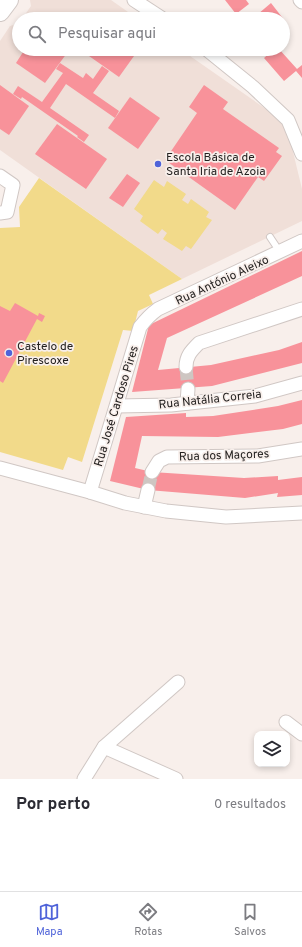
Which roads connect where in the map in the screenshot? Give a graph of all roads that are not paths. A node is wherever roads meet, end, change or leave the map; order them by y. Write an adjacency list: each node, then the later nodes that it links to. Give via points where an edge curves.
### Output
1 (9, 0): 3 (street)
2 (134, 0): 4 (street)
3 (0, 12)
4 (152, 12)
5 (215, 56): 6 (street, via 253,86 288,120)
6 (302, 154)
7 (0, 176): 8 (street, via 13,185)
8 (3, 213)
9 (270, 237): 11 (lane)
10 (302, 241): 11 (street, Rua António Aleixo)
11 (280, 252): 13 (street, Rua António Aleixo, via 158,309)
12 (302, 309): 14 (street, via 199,343 191,350)
13 (144, 322): 18 (street, Rua José Cardoso Pires, via 140,327)
14 (186, 367)
15 (302, 384): 17 (street, Rua Natália Correia, via 255,396)
16 (188, 389): 17 (street)
17 (187, 403): 18 (street, Rua Natália Correia)
18 (117, 406): 23 (street, Rua José Cardoso Pires)
19 (302, 449): 21 (street, Rua dos Maçores, via 258,456 167,457 159,461)
20 (0, 468): 23 (street)
21 (152, 472)
22 (148, 490): 24 (street)
23 (90, 492): 24 (street, via 125,504)
24 (144, 507): 25 (street, via 226,517)
25 (302, 513)
26 (178, 682): 29 (street)
27 (286, 722): 28 (street)
28 (302, 734)
29 (104, 747): 30 (street); 31 (street)
30 (84, 779)
31 (176, 779)

